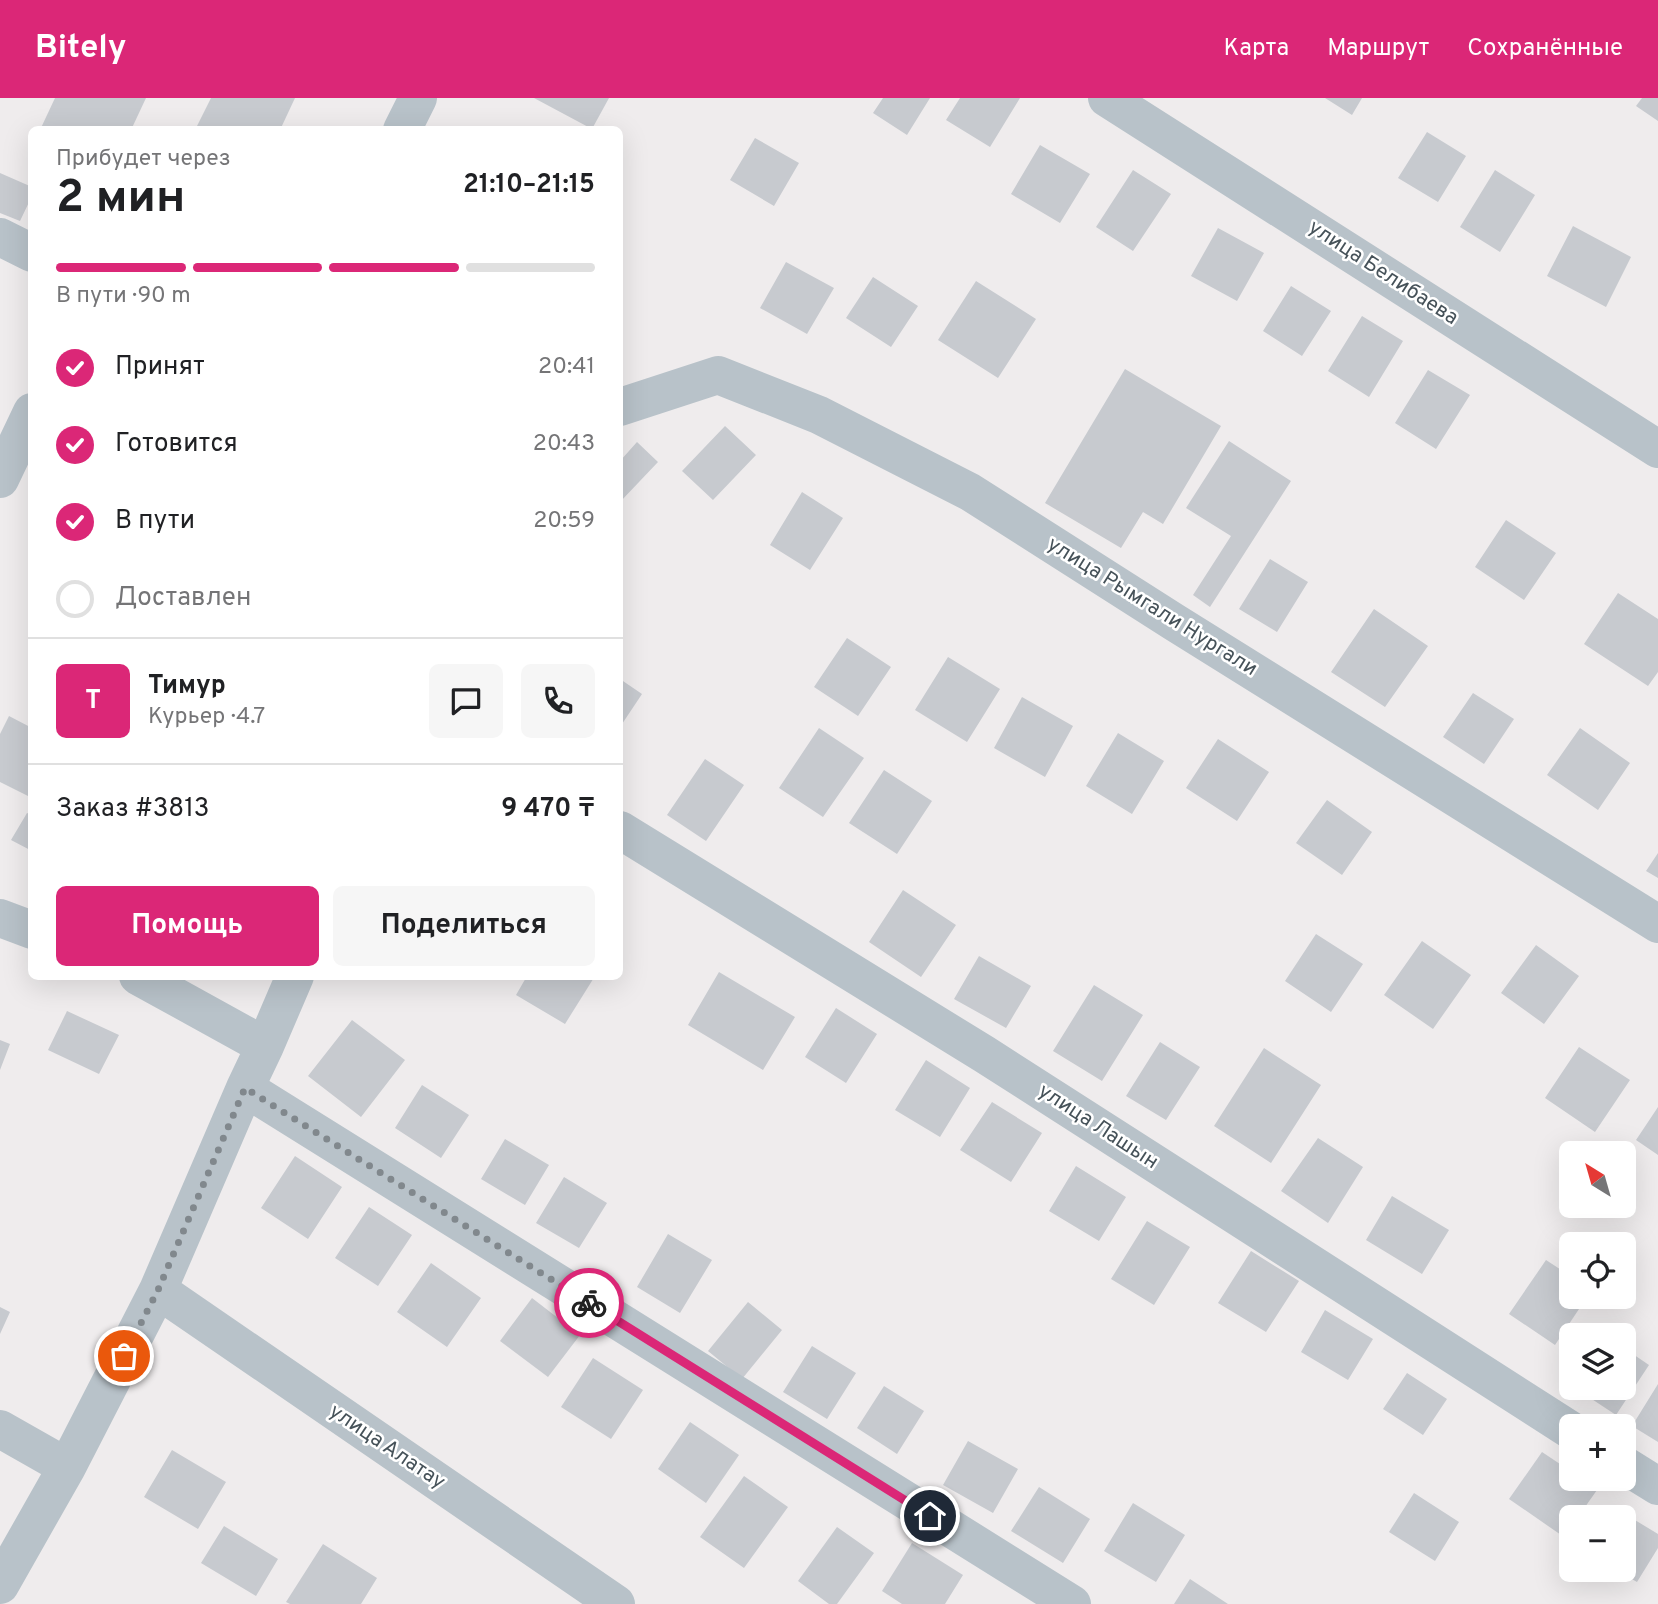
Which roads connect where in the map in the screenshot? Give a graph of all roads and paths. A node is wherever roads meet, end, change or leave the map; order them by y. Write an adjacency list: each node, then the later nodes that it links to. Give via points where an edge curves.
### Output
1 (418, 98): 3 (street)
2 (1107, 98): 8 (street, улица Белибаева)
3 (404, 126)
4 (0, 237): 5 (street)
5 (28, 251)
6 (623, 406): 12 (street, улица Рымгали Нургали, via 718,375 831,421 970,492)
7 (28, 420): 9 (street)
8 (1658, 449)
9 (0, 479)
10 (623, 832): 19 (street, улица Лашын, via 984,1054)
11 (0, 918): 13 (street)
12 (1658, 924)
13 (28, 928)
14 (145, 980): 16 (street)
15 (293, 980): 16 (street)
16 (265, 1046): 17 (street)
17 (245, 1088): 18 (street); 26 (street)
18 (158, 1290): 21 (street); 25 (street, улица Алатау)
19 (1559, 1423)
20 (0, 1429): 21 (street)
21 (67, 1467): 24 (street)
22 (1636, 1472): 23 (street)
23 (1658, 1486)
24 (0, 1586)
25 (616, 1604)
26 (1072, 1604)

